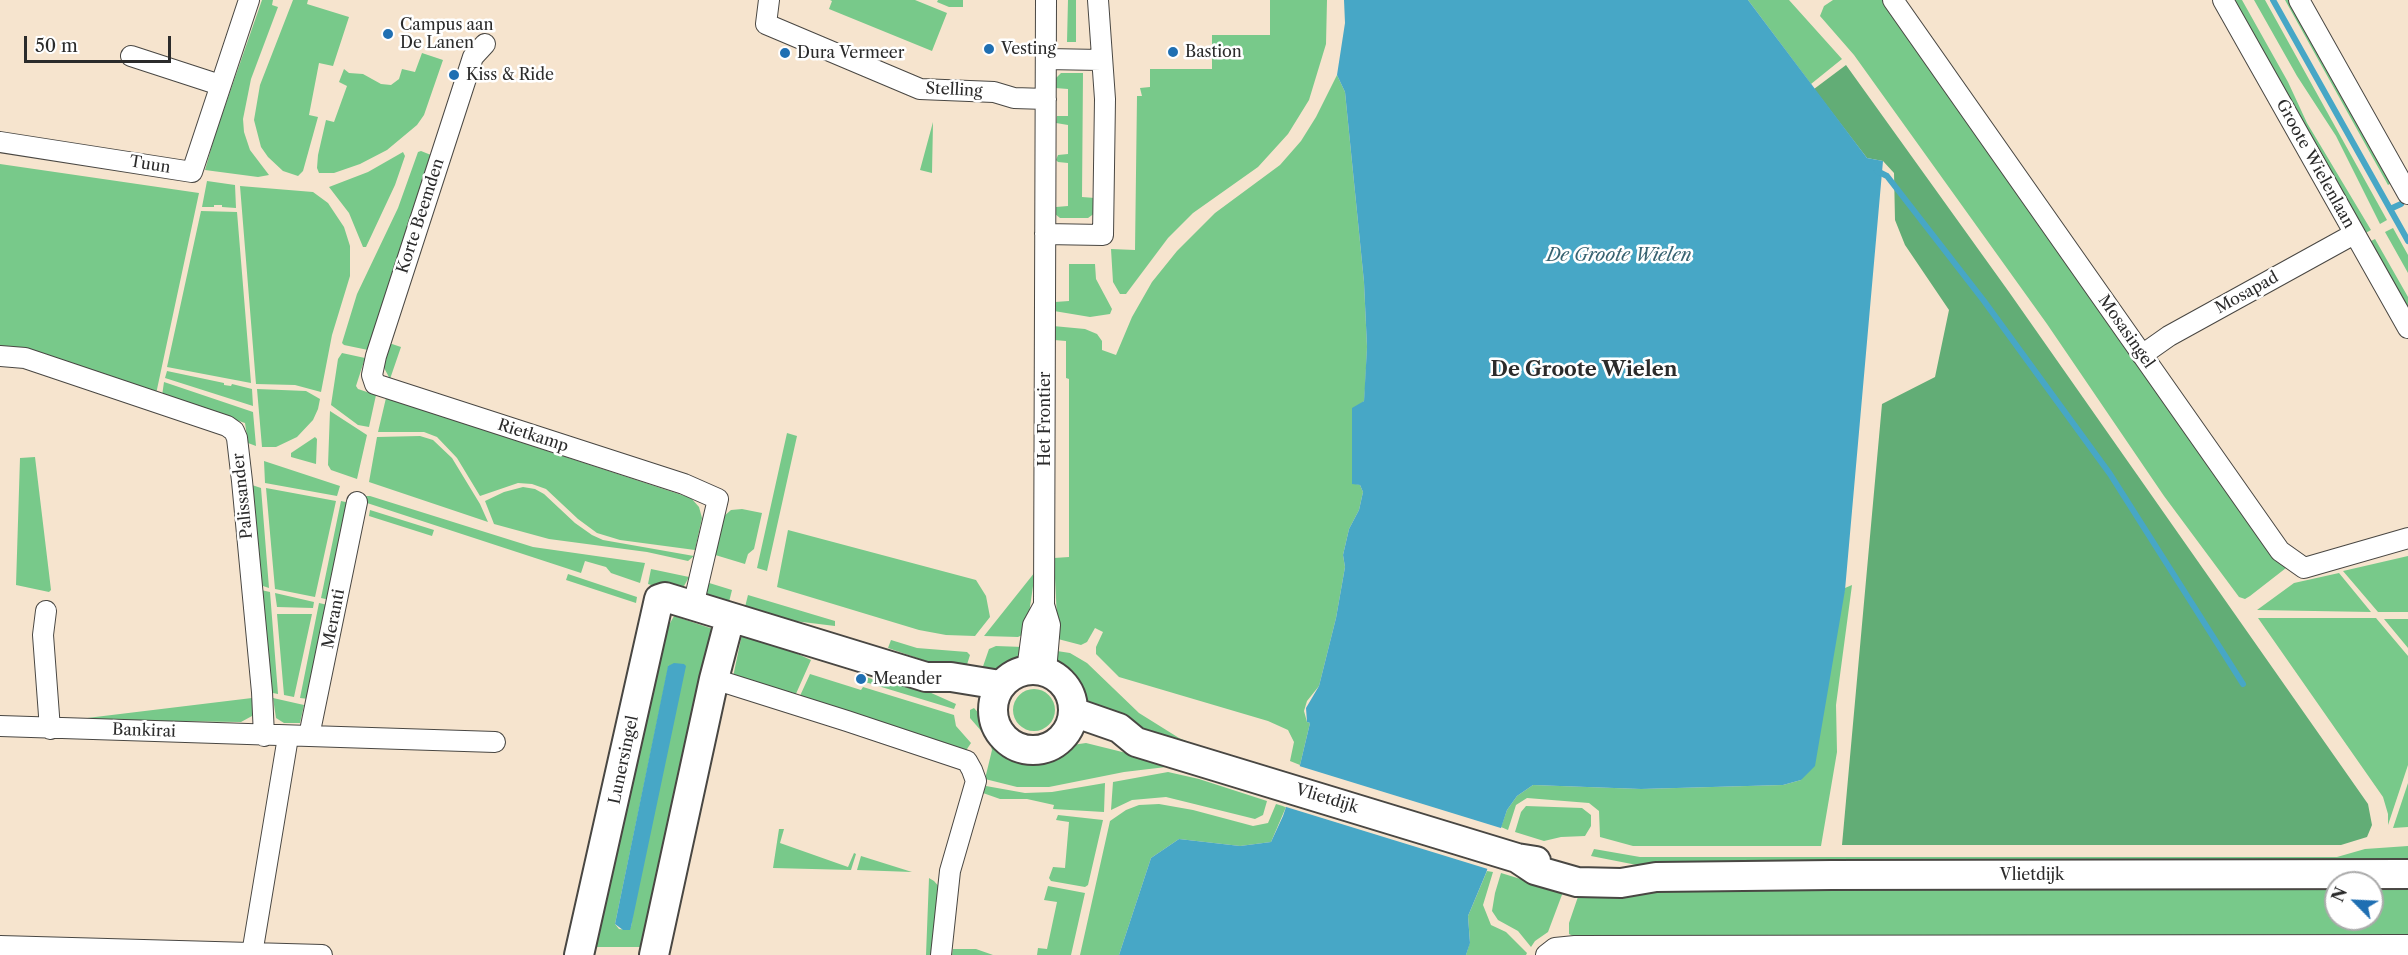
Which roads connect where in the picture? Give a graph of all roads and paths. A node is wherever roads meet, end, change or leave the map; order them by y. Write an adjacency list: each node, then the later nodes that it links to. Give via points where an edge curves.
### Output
1 (249, 0): 12 (street, Tuun)
2 (769, 0): 13 (street, Stelling, via 766,24 920,89)
3 (1046, 0): 10 (street, Het Frontier)
4 (1098, 0): 11 (street)
5 (1893, 0): 19 (street, Mosasingel)
6 (2223, 0): 17 (street, Groote Wielenlaan)
7 (2300, 0): 15 (street)
8 (485, 44): 21 (street, Korte Beemden, via 473,57 376,356 372,375 375,384)
9 (131, 56): 12 (street)
10 (1046, 59): 11 (street); 13 (street, Het Frontier)
11 (1101, 60): 16 (street, via 1104,235)
12 (220, 85): 14 (street, Tuun, via 192,172)
13 (1046, 99): 16 (street, Het Frontier)
14 (0, 142)
15 (2408, 194)
16 (1046, 234): 27 (street, Het Frontier, via 1044,605 1050,625)
17 (2354, 234): 18 (street, Groote Wielenlaan); 19 (street, Mosapad, via 2169,336)
18 (2408, 328)
19 (2142, 355): 23 (street, Mosasingel, via 2280,551 2304,567)
20 (0, 356): 33 (street, Palissander, via 25,358 234,431 244,492)
21 (382, 387): 24 (street, Rietkamp, via 684,484 718,499)
22 (357, 502): 34 (street, Meranti)
23 (2408, 538)
24 (693, 606): 26 (street, Lunersingel); 45 (street, Lunersingel, via 665,597 659,599)
25 (46, 611): 32 (street, via 43,635)
26 (730, 618): 28 (street); 29 (street, via 926,677 948,693)
27 (1036, 670): 29 (street, via 1017,672); 30 (street, via 1063,683 1072,702)
28 (714, 679): 46 (street); 47 (street, via 967,761 976,781 950,871)
29 (996, 698): 30 (street, via 994,723 1000,734 1020,749 1046,748 1057,742)
30 (1069, 723): 37 (street, Vlietdijk, via 1119,729 1136,742 1517,858 1535,870 1577,882 1832,875)
31 (0, 726): 32 (street, Bankirai)
32 (50, 729): 33 (street, Bankirai)
33 (264, 736): 35 (street, Bankirai)
34 (309, 736): 35 (street, Bankirai); 36 (street, Bankirai)
35 (288, 737): 43 (street)
36 (495, 742)
37 (2408, 874)
38 (2408, 945): 41 (street)
39 (0, 946): 43 (street)
40 (1785, 951): 41 (street); 42 (street, via 1575,946)
41 (2209, 951)
42 (1551, 952)
43 (252, 954): 44 (street)
44 (322, 955)
45 (579, 955)
46 (654, 955)
47 (940, 955)

